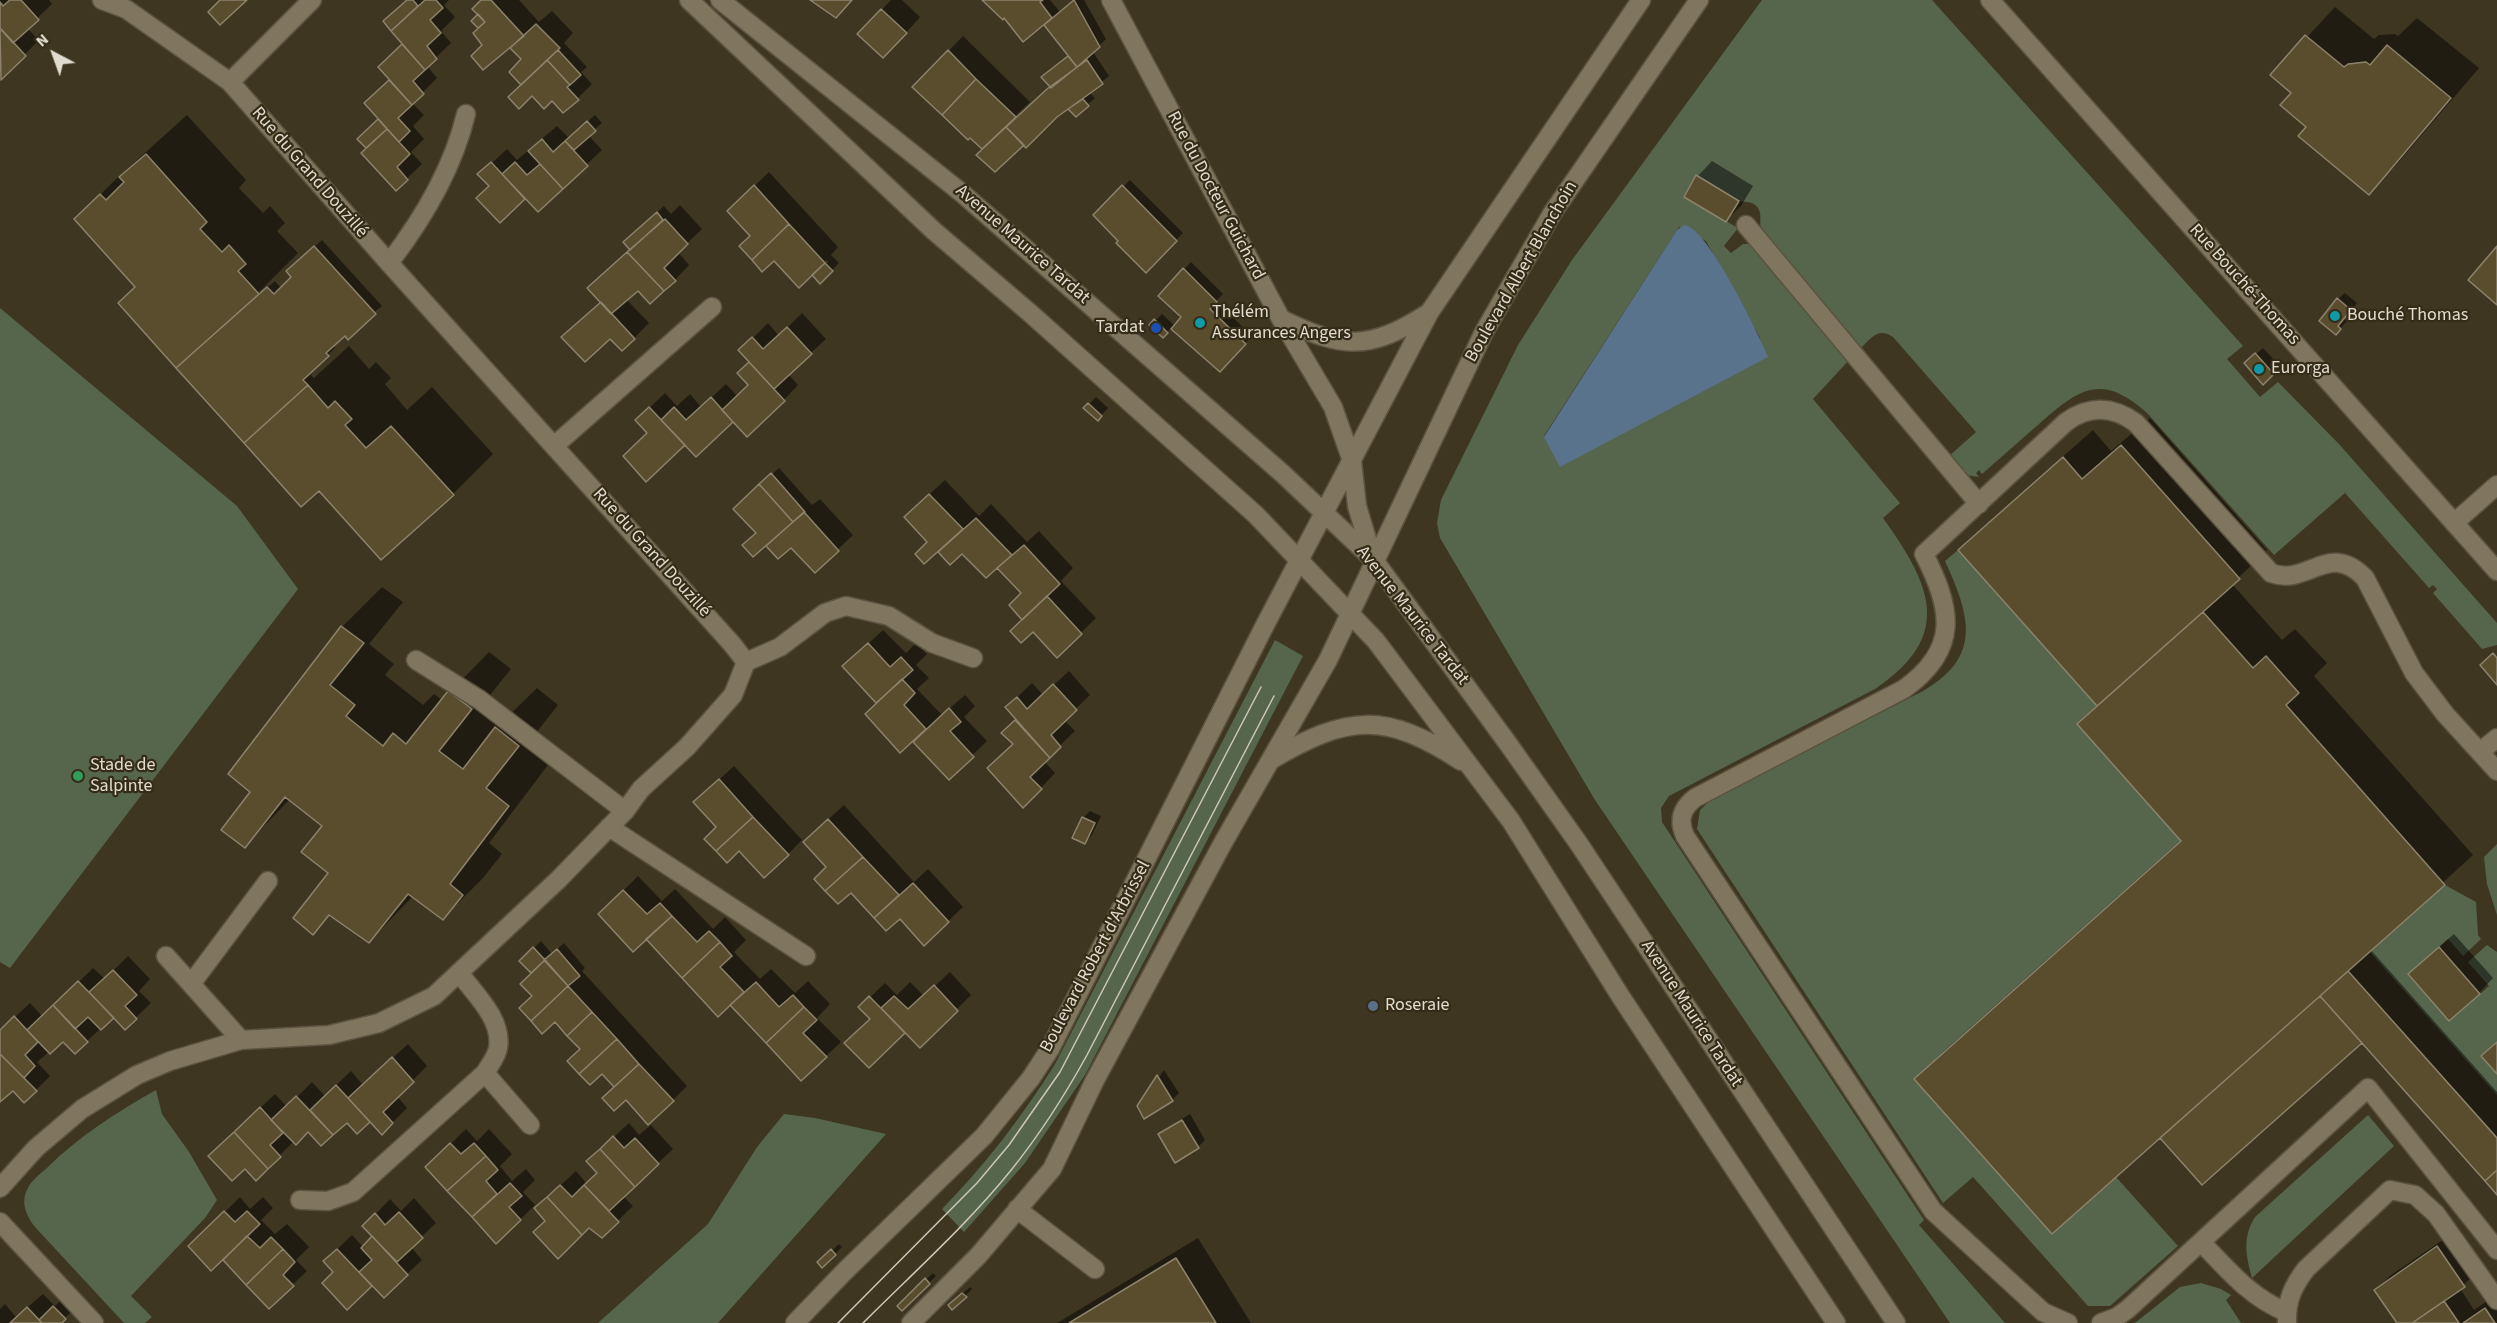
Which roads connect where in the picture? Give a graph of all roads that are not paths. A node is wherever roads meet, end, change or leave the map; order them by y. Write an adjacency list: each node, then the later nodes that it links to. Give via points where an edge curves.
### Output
1 (102, 0): 9 (street, Rue du Grand Douzillé, via 126,9)
2 (312, 0): 9 (street)
3 (688, 0): 22 (street, via 934,231 1152,422)
4 (720, 0): 20 (street, Avenue Maurice Tardat, via 963,194)
5 (1111, 0): 15 (street, Rue du Docteur Guichard)
6 (1641, 0): 14 (street)
7 (1699, 0): 23 (street, Boulevard Albert Blanchoin, via 1553,212 1495,312)
8 (1990, 0): 21 (street, Rue Bouché-Thomas)
9 (230, 82): 12 (street, Rue du Grand Douzillé)
10 (466, 114): 12 (street, via 460,140 438,187 410,236)
11 (1746, 225): 19 (street)
12 (388, 263): 16 (street, Rue du Grand Douzillé)
13 (712, 307): 16 (street)
14 (1429, 313): 15 (street, via 1395,332 1351,344 1321,337); 17 (street)
15 (1281, 319): 17 (street, Rue du Docteur Guichard, via 1333,407)
16 (554, 446): 28 (street, Rue du Grand Douzillé)
17 (1352, 461): 20 (street); 23 (street, Rue du Docteur Guichard, via 1357,506)
18 (2497, 485): 21 (street)
19 (1978, 504): 30 (street, via 2076,414 2100,409 2125,415 2271,573 2294,577 2325,562 2357,570 2414,673); 58 (street, via 1924,554 1944,595 1946,610 1942,641 1927,669 1904,689 1695,798 1681,815 1681,826 1933,1211 2043,1312)
20 (1325, 512): 22 (street, Boulevard Robert d'Arbrissel); 23 (street, Avenue Maurice Tardat)
21 (2454, 523): 24 (street, Rue Bouché-Thomas)
22 (1299, 559): 25 (street); 54 (street, Boulevard Robert d'Arbrissel, via 1031,1078 984,1136)
23 (1374, 560): 25 (street); 57 (street, Avenue Maurice Tardat, via 1579,844)
24 (2497, 571)
25 (1349, 612): 31 (street, via 1328,660); 32 (street, via 1402,673)
26 (973, 658): 28 (street, via 933,644 889,616 846,606 825,613 780,647)
27 (416, 660): 34 (street, via 480,700)
28 (746, 663): 34 (street, via 733,695 687,747 641,789)
29 (2497, 738): 30 (street)
30 (2480, 752): 33 (street)
31 (1270, 761): 32 (street, via 1315,737 1351,725 1372,724 1414,733); 46 (street, via 1095,1080 1052,1169)
32 (1470, 768): 56 (street, via 1511,822)
33 (2497, 771)
34 (625, 811): 35 (street)
35 (609, 827): 38 (street); 39 (street)
36 (268, 881): 40 (street)
37 (166, 956): 40 (street)
38 (806, 956)
39 (460, 974): 41 (street, via 434,996 379,1023 329,1035); 42 (street, via 497,1028 498,1049)
40 (191, 984): 41 (street)
41 (242, 1041): 44 (street, via 170,1061 106,1092 58,1127)
42 (485, 1073): 43 (street); 45 (street, via 353,1192 328,1201)
43 (530, 1125)
44 (0, 1188)
45 (300, 1200)
46 (1017, 1209): 50 (street); 55 (street, via 978,1256)
47 (0, 1222): 53 (street)
48 (2201, 1242): 49 (street, via 2368,1088); 52 (street, via 2246,1290); 59 (street, via 2128,1309)
49 (2497, 1250)
50 (1095, 1269)
51 (2497, 1300): 52 (street, via 2436,1214 2415,1195 2390,1190 2306,1269 2289,1296)
52 (2287, 1317)
53 (94, 1323)
54 (795, 1323)
55 (911, 1323)
56 (1836, 1323)
57 (1896, 1323)
58 (2068, 1323)
59 (2101, 1323)

